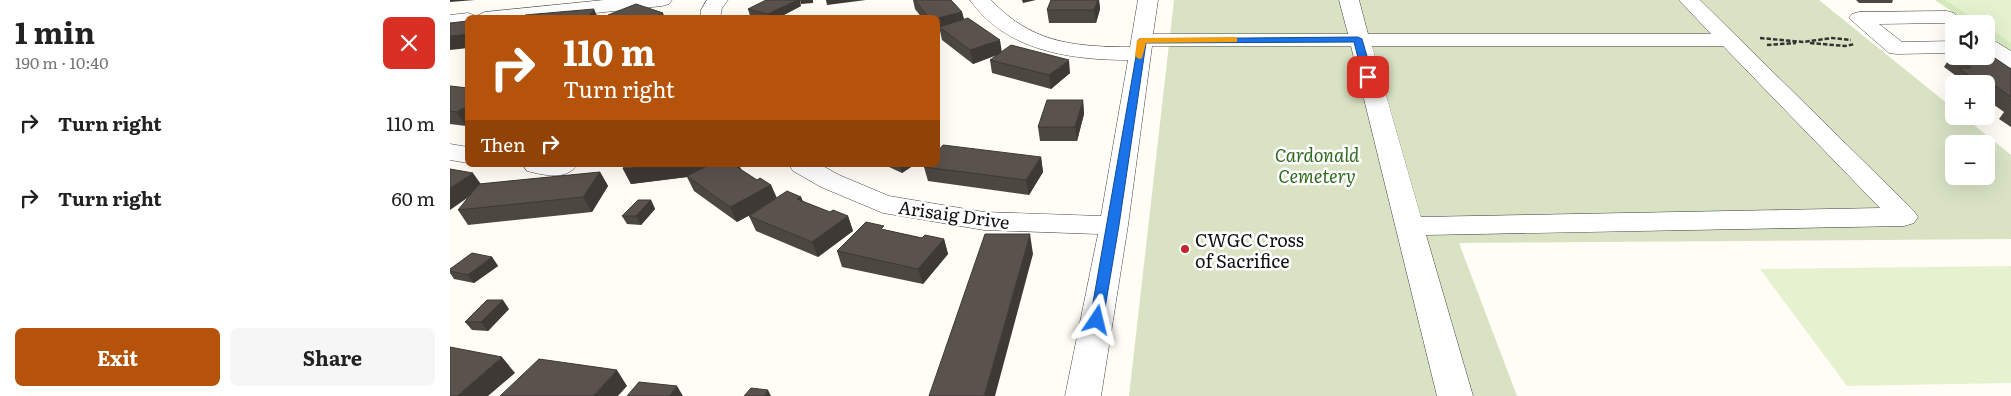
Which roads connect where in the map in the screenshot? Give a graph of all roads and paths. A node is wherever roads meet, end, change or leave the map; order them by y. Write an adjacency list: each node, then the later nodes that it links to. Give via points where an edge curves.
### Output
1 (662, 0): 8 (street)
2 (718, 0): 9 (street)
3 (980, 0): 19 (street, via 1004,24 1039,42 1075,51 1107,54)
4 (1148, 0): 19 (street)
5 (1349, 0): 14 (street)
6 (1689, 0): 15 (street)
7 (1922, 0): 10 (street)
8 (514, 15)
9 (709, 15)
10 (1945, 16)
11 (465, 19): 12 (street)
12 (450, 21)
13 (1945, 21): 16 (street, via 1859,18)
14 (1358, 39): 15 (street); 19 (street); 27 (street)
15 (1730, 40): 17 (path, via 1763,38); 17 (path, via 1771,46); 27 (street, via 1904,217)
16 (1889, 41): 18 (path); 20 (street, via 1897,48)
17 (1803, 42): 18 (path, via 1832,38); 18 (path, via 1845,46)
18 (1865, 42)
19 (1141, 47): 26 (street)
20 (1945, 47)
21 (1995, 51): 22 (street)
22 (2011, 61)
23 (450, 152): 24 (street)
24 (465, 154)
25 (806, 167): 26 (street, Arisaig Drive, via 884,204 984,221)
26 (1114, 225): 28 (street)
27 (1409, 226): 29 (street)
28 (1083, 396)
29 (1455, 396)

